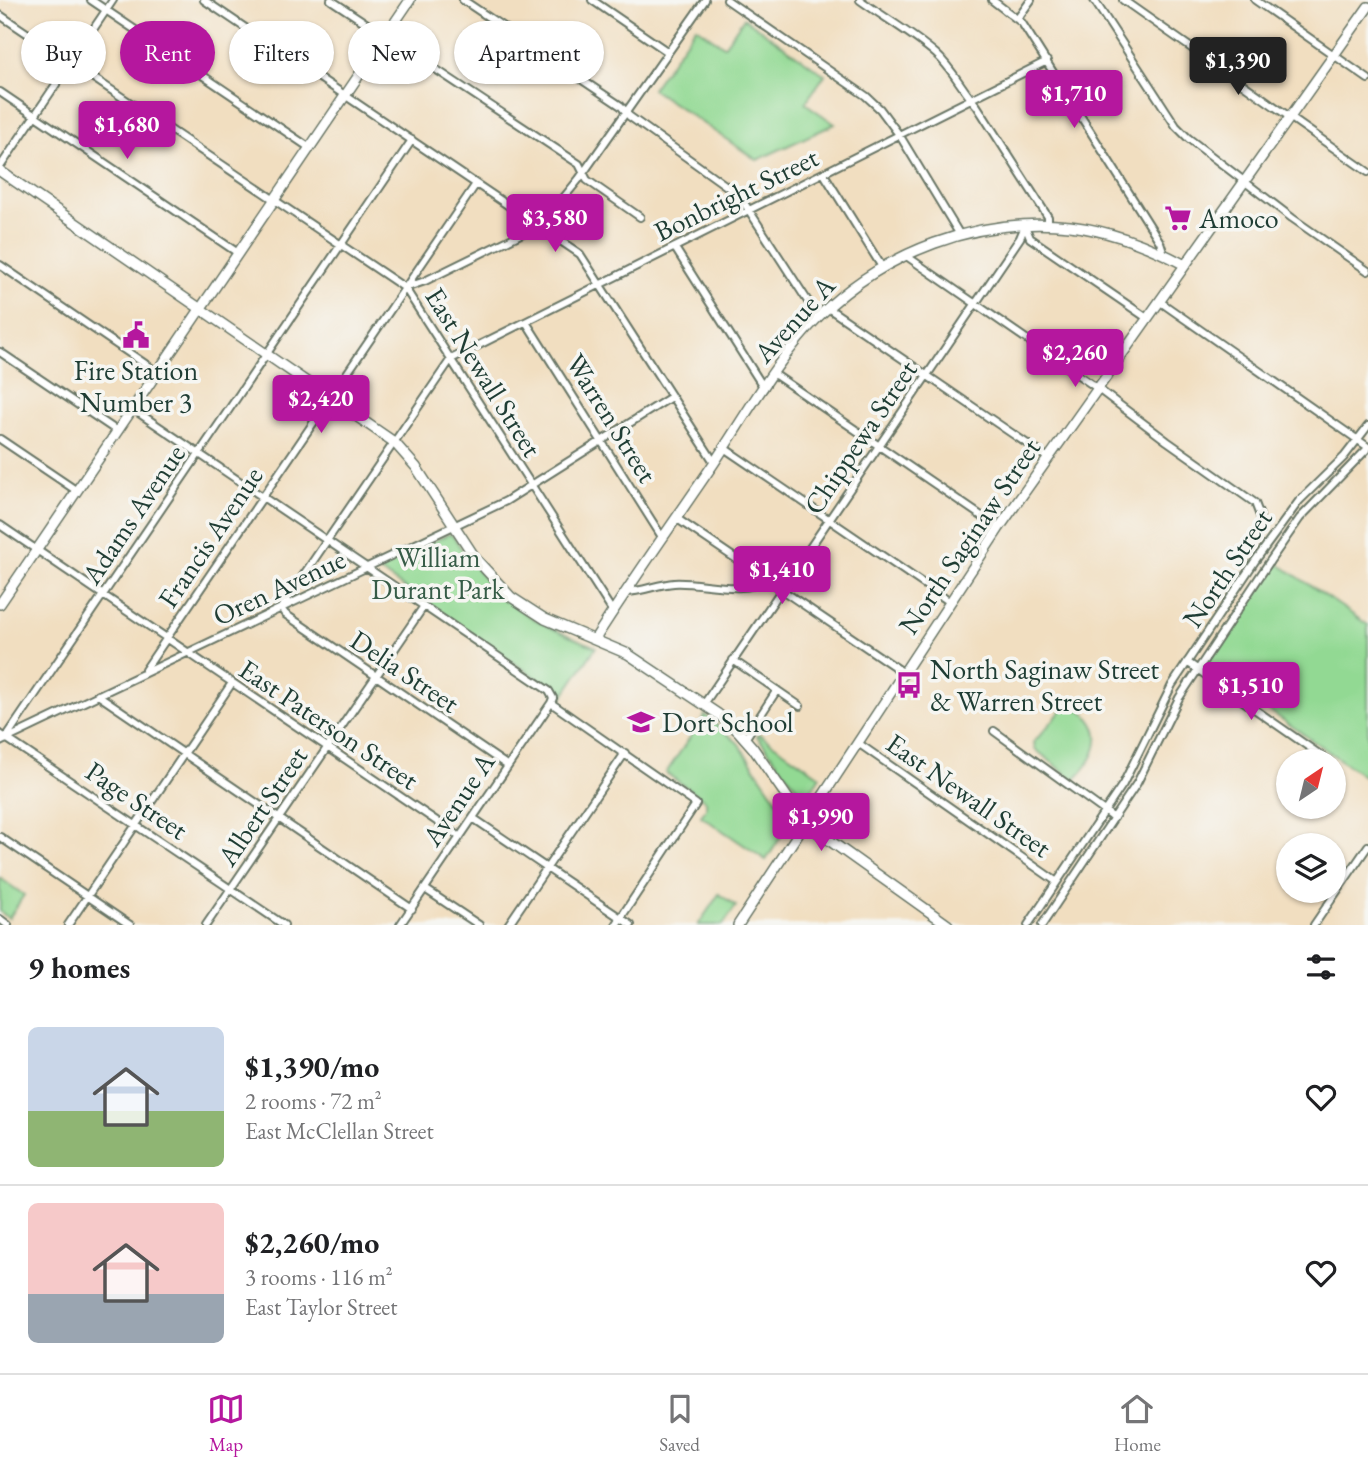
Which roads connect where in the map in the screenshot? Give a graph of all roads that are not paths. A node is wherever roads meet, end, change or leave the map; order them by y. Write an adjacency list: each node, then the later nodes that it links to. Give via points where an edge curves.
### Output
1 (91, 0): 17 (street)
2 (113, 0): 17 (street)
3 (204, 0): 33 (street)
4 (331, 0): 21 (street)
5 (410, 0): 22 (street)
6 (463, 0): 35 (street)
7 (592, 0): 24 (street)
8 (705, 0): 24 (street)
9 (727, 0): 38 (street, via 866,96)
10 (860, 0): 34 (street, via 935,53)
11 (992, 0): 19 (street)
12 (1031, 0): 19 (street)
13 (1094, 0): 45 (street, via 1177,126)
14 (1123, 0): 37 (street)
15 (1255, 0): 25 (street)
16 (1368, 7): 25 (street, North Saginaw Street)
17 (106, 10): 20 (street); 40 (street)
18 (0, 15): 23 (street, East Newall Street)
19 (1018, 18): 26 (street)
20 (99, 21)
21 (363, 21)
22 (396, 21)
23 (21, 29)
24 (668, 52): 35 (street)
25 (1334, 55): 28 (street); 37 (street, North Saginaw Street)
26 (1047, 61): 34 (street, Bonbright Street); 57 (street)
27 (440, 72): 42 (street, via 579,164)
28 (1368, 79)
29 (56, 84): 36 (street)
30 (102, 84): 47 (street, East Newall Street)
31 (353, 84): 33 (street)
32 (0, 92): 36 (street)
33 (345, 96): 39 (street); 40 (street)
34 (972, 100): 38 (street, Bonbright Street); 51 (street, via 1048,217)
35 (625, 113): 42 (street); 48 (street, via 739,195)
36 (35, 115): 41 (street); 56 (street)
37 (1290, 118): 43 (street); 45 (street, North Saginaw Street)
38 (900, 136): 44 (street, Bonbright Street); 53 (street)
39 (412, 140): 46 (street); 54 (street, Adams Avenue)
40 (310, 148): 47 (street)
41 (0, 169): 68 (street)
42 (583, 172): 49 (street, via 587,180); 50 (street)
43 (1368, 172)
44 (824, 174): 48 (street, Bonbright Street); 61 (street)
45 (1245, 182): 60 (street, North Saginaw Street); 62 (street)
46 (476, 184): 50 (street); 64 (street, Francis Avenue)
47 (274, 201): 54 (street, East Newall Street); 56 (street)
48 (750, 211): 55 (street, Bonbright Street); 69 (street)
49 (640, 217)
50 (537, 225): 63 (street, via 580,254); 64 (street)
51 (1048, 225): 52 (street, Avenue A); 57 (street, Avenue A, via 1118,236)
52 (1025, 226): 53 (street, Avenue A); 66 (street, Chippewa Street); 70 (street, via 1030,238)
53 (960, 235): 58 (street, Avenue A)
54 (341, 245): 64 (street, East Newall Street); 73 (street, Adams Avenue)
55 (675, 248): 63 (street, Bonbright Street); 78 (street)
56 (238, 253): 68 (street)
57 (1164, 254): 60 (street, Avenue A)
58 (905, 255): 61 (street, Avenue A); 66 (street)
59 (0, 265): 75 (street)
60 (1185, 265): 65 (street, North Saginaw Street)
61 (882, 267): 67 (street, Avenue A)
62 (1368, 271)
63 (600, 284): 71 (street, Bonbright Street); 81 (street)
64 (405, 288): 74 (street, East Newall Street); 80 (street, Francis Avenue)
65 (1159, 301): 70 (street, North Saginaw Street); 86 (street)
66 (975, 304): 77 (street, Chippewa Street); 79 (street)
67 (828, 308): 69 (street, Avenue A); 77 (street)
68 (200, 309): 73 (street); 75 (street)
69 (818, 317): 76 (street, Avenue A)
70 (1147, 318): 79 (street, North Saginaw Street)
71 (526, 322): 74 (street, Bonbright Street); 87 (street, Warren Street)
72 (0, 352): 84 (street)
73 (268, 355): 80 (street); 92 (street, Adams Avenue)
74 (451, 359): 88 (street, Bonbright Street); 95 (street, East Newall Street)
75 (157, 372): 82 (street)
76 (774, 374): 78 (street, Avenue A); 89 (street)
77 (927, 376): 89 (street, Chippewa Street); 93 (street)
78 (764, 388): 90 (street, Avenue A)
79 (1097, 388): 93 (street, North Saginaw Street); 98 (street, via 1255,502)
80 (331, 397): 88 (street); 97 (street, Francis Avenue)
81 (671, 397): 87 (street, Oren Avenue); 94 (street)
82 (133, 409): 84 (street); 92 (street)
83 (1368, 426): 86 (street, North Street)
84 (117, 431): 96 (street)
85 (0, 439): 96 (street)
86 (1358, 440): 91 (street); 106 (street, North Street, via 1299,501)
87 (601, 441): 95 (street, Oren Avenue); 104 (street, Warren Street)
88 (394, 442): 102 (street); 105 (street, Bonbright Street)
89 (879, 445): 100 (street, Chippewa Street); 103 (street)
90 (724, 448): 94 (street, Avenue A); 100 (street)
91 (1368, 448): 108 (street, North Street, via 1300,518)
92 (200, 452): 97 (street); 113 (street, Adams Avenue)
93 (1048, 458): 103 (street, North Saginaw Street)
94 (714, 463): 99 (street, Avenue A)
95 (531, 485): 102 (street, Oren Avenue); 118 (street, East Newall Street)
96 (77, 491): 107 (street)
97 (264, 496): 105 (street); 119 (street, Francis Avenue)
98 (1260, 516)
99 (676, 518): 104 (street, Avenue A); 110 (street)
100 (829, 519): 111 (street, Chippewa Street); 114 (street)
101 (0, 526): 107 (street, East Paterson Street)
102 (455, 526): 109 (street, Oren Avenue); 120 (street, via 484,570 511,597 545,619)
103 (999, 528): 114 (street, North Saginaw Street)
104 (662, 537): 112 (street, Avenue A)
105 (328, 539): 109 (street); 117 (street, Bonbright Street)
106 (1267, 545): 108 (street); 123 (street, North Street)
107 (37, 550): 113 (street, East Paterson Street); 115 (street)
108 (1277, 552): 124 (street, North Street)
109 (368, 569): 116 (street); 117 (street, Oren Avenue)
110 (766, 579): 111 (street); 112 (street, via 740,586 678,582)
111 (781, 589): 122 (street, Chippewa Street); 126 (street)
112 (626, 592): 118 (street, Avenue A)
113 (104, 594): 119 (street, East Paterson Street); 135 (street, Adams Avenue)
114 (950, 602): 126 (street, North Saginaw Street)
115 (0, 604)
116 (424, 606): 127 (street, Albert Street); 131 (street, via 549,691)
117 (281, 608): 121 (street, Oren Avenue); 127 (street, Delia Street)
118 (613, 612): 120 (street, Avenue A)
119 (167, 638): 121 (street, East Paterson Street); 125 (street, Francis Avenue)
120 (595, 639): 132 (street, via 638,660)
121 (188, 652): 125 (street, Oren Avenue); 128 (street, East Paterson Street)
122 (733, 660): 129 (street); 132 (street, Chippewa Street)
123 (1187, 662): 124 (street); 143 (street, North Street)
124 (1198, 669): 139 (street); 146 (street, North Street)
125 (144, 672): 130 (street, Oren Avenue)
126 (904, 673): 137 (street, North Saginaw Street)
127 (375, 677): 138 (street, Albert Street); 142 (street, Delia Street)
128 (232, 683): 138 (street, East Paterson Street); 140 (street)
129 (778, 690): 133 (street); 136 (street)
130 (98, 695): 135 (street, Oren Avenue); 140 (street)
131 (552, 701): 141 (street); 142 (street, Avenue A)
132 (704, 705): 136 (street)
133 (800, 706)
134 (994, 731): 143 (street)
135 (1, 737): 148 (street, Page Street)
136 (746, 739): 147 (street)
137 (858, 743): 147 (street, North Saginaw Street); 153 (street, East Newall Street)
138 (327, 748): 144 (street, Albert Street); 150 (street, East Paterson Street)
139 (1312, 749)
140 (183, 753): 144 (street); 148 (street)
141 (625, 753): 152 (street); 158 (street, via 696,804)
142 (508, 766): 145 (street, Avenue A)
143 (1105, 811): 146 (street); 153 (street, North Street)
144 (279, 818): 154 (street, Albert Street); 157 (street)
145 (473, 818): 150 (street, Avenue A); 152 (street)
146 (1114, 818): 173 (street, North Street)
147 (805, 823): 170 (street, North Saginaw Street); 171 (street)
148 (135, 824): 154 (street, Page Street); 156 (street)
149 (0, 837): 156 (street)
150 (460, 837): 155 (street, Avenue A)
151 (1368, 846): 174 (street)
152 (547, 868): 158 (street); 167 (street)
153 (1057, 882): 172 (street, North Street)
154 (231, 888): 163 (street, Albert Street); 164 (street, Page Street)
155 (425, 889): 157 (street, Avenue A); 166 (street)
156 (88, 895): 161 (street); 162 (street)
157 (412, 909): 165 (street, Avenue A)
158 (621, 918): 168 (street); 169 (street)
159 (0, 919): 160 (street)
160 (8, 925)
161 (68, 925)
162 (130, 925)
163 (206, 925)
164 (284, 925)
165 (400, 925)
166 (479, 925)
167 (508, 925)
168 (616, 925)
169 (631, 925)
170 (738, 925)
171 (948, 925)
172 (1028, 925)
173 (1042, 925)
174 (1314, 925)

